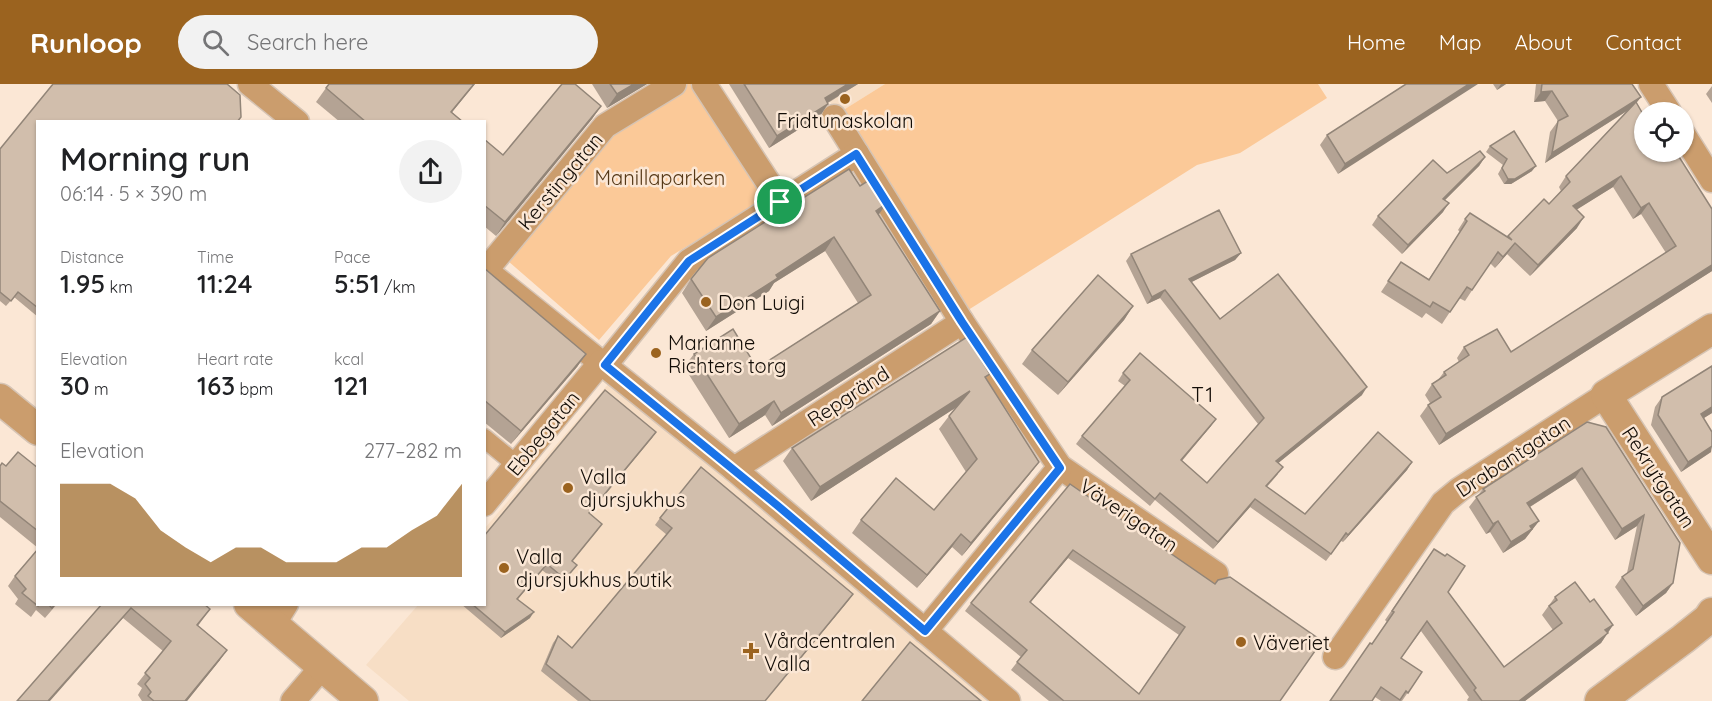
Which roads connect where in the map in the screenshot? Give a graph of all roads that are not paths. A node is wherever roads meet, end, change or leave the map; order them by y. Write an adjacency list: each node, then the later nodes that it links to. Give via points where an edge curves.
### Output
1 (674, 84): 12 (street, Kerstingatan, via 605,126)
2 (704, 84): 11 (street)
3 (1651, 84): 5 (street)
4 (259, 87): 7 (street)
5 (1663, 102)
6 (834, 117): 9 (street, Väverigatan)
7 (295, 120)
8 (1694, 151): 10 (street)
9 (856, 154): 11 (street, Ebbegatan); 14 (street, Väverigatan)
10 (1712, 180)
11 (780, 202): 16 (street, Ebbegatan, via 689,261)
12 (486, 268)
13 (486, 270): 16 (street)
14 (962, 322): 22 (street, Väverigatan); 23 (street, Repgränd)
15 (1712, 329): 17 (street, Drabantgatan)
16 (603, 363): 21 (street, Ebbegatan); 23 (street)
17 (1606, 395): 25 (street, Rekrytgatan); 31 (street, Drabantgatan, via 1443,503)
18 (0, 399): 19 (street)
19 (36, 428)
20 (486, 440): 21 (street)
21 (517, 465): 24 (street, Ebbegatan)
22 (1060, 468): 26 (street, Väverigatan); 30 (street)
23 (734, 470): 30 (street)
24 (486, 502)
25 (1712, 558)
26 (1216, 574)
27 (255, 606): 29 (street)
28 (1712, 613): 36 (street)
29 (280, 615): 32 (street)
30 (925, 631): 35 (street)
31 (1335, 657)
32 (322, 666): 33 (street); 34 (street)
33 (293, 701)
34 (363, 701)
35 (1008, 701)
36 (1600, 701)

